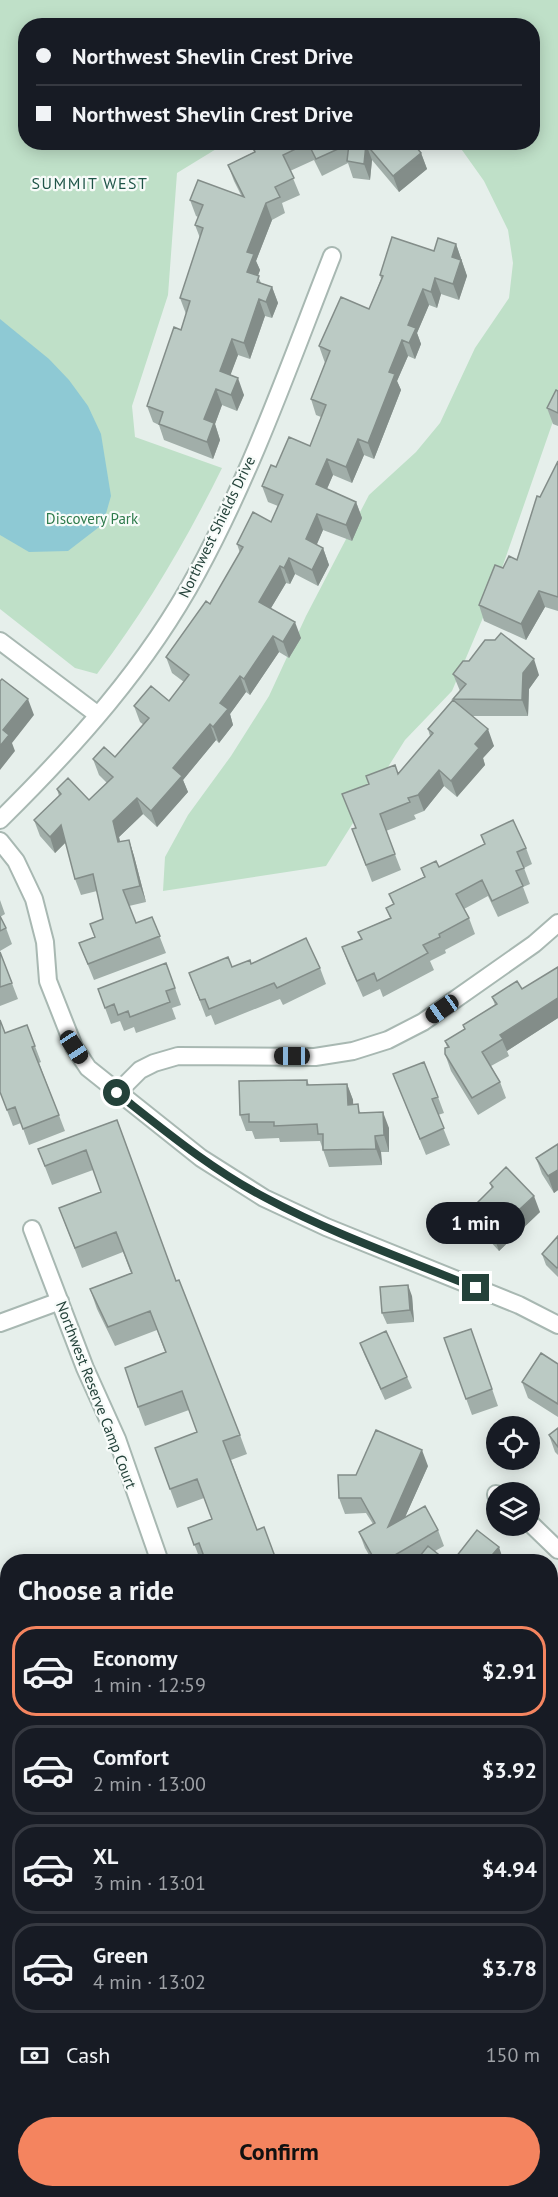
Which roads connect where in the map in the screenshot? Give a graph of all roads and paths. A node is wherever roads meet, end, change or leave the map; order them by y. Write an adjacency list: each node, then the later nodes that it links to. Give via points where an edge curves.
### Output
1 (332, 256): 3 (street, Northwest Shields Drive, via 265,428 197,573 146,655)
2 (0, 641): 3 (street)
3 (98, 715): 4 (street, Northwest Shields Drive)
4 (0, 820)
5 (0, 841): 7 (street, via 16,861 34,899 45,942 48,981 74,1047 88,1068)
6 (558, 923): 7 (street, via 423,1022 388,1040 353,1052 315,1057 178,1056 140,1070)
7 (117, 1093): 11 (street, via 201,1158 264,1198)
8 (32, 1229): 9 (street, Northwest Reserve Camp Court)
9 (60, 1301): 10 (street); 14 (street, Northwest Reserve Camp Court, via 117,1439)
10 (0, 1323)
11 (558, 1325)
12 (540, 1533): 13 (street)
13 (558, 1550)
14 (157, 1554)

